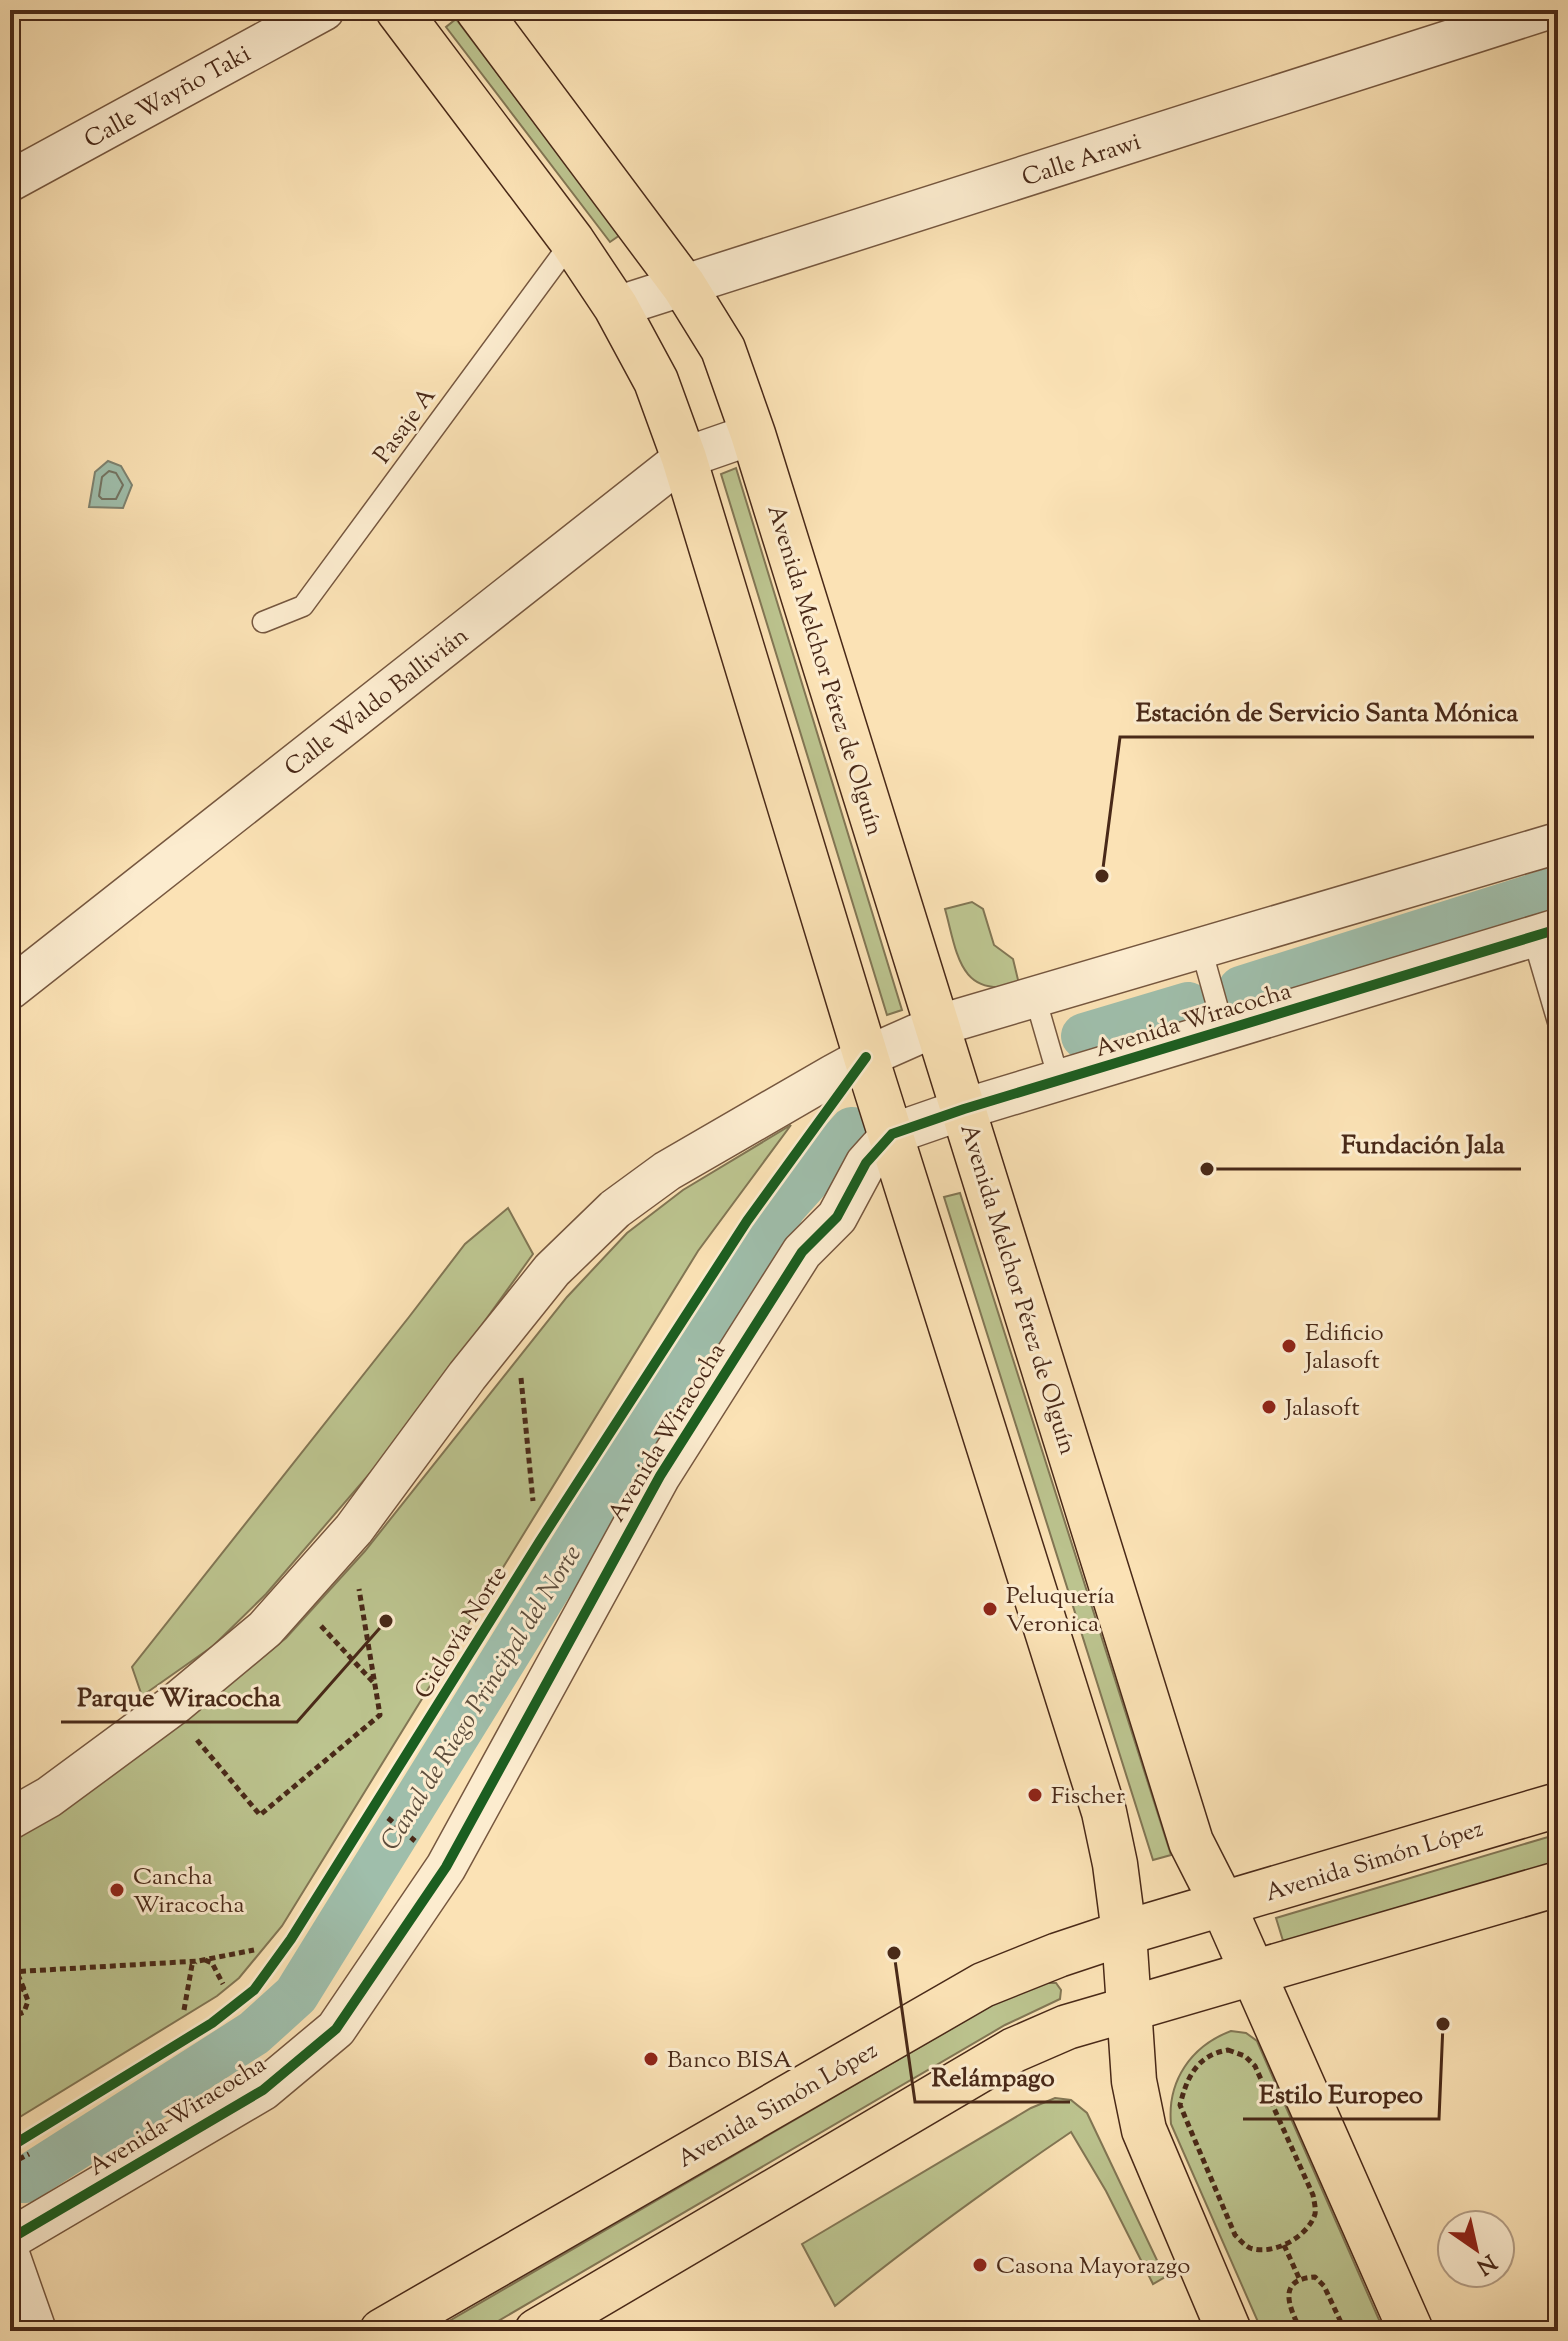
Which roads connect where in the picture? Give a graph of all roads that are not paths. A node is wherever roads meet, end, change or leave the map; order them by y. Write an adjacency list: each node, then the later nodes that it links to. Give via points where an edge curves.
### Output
1 (324, 10): 5 (street, Calle Wayño Taki)
2 (398, 10): 6 (main road)
3 (478, 10): 7 (main road, Avenida Melchor Pérez de Olguín)
4 (1545, 10): 7 (street, Calle Arawi)
5 (10, 181)
6 (572, 241): 8 (main road); 11 (lane, Pasaje A, via 303,606)
7 (684, 286): 8 (street, Calle Arawi); 9 (main road, Avenida Melchor Pérez de Olguín, via 723,349)
8 (616, 307): 10 (main road, via 656,381)
9 (753, 434): 10 (street, Calle Waldo Ballivián); 18 (main road, Avenida Melchor Pérez de Olguín)
10 (684, 458): 15 (street, Calle Waldo Ballivián); 20 (main road)
11 (263, 622)
12 (1558, 843): 14 (street)
13 (1545, 933): 17 (lane); 19 (street, Avenida Wiracocha)
14 (1201, 948): 16 (street); 19 (lane)
15 (12, 983)
16 (1035, 997): 18 (street); 21 (lane)
17 (1558, 1022)
18 (936, 1026): 20 (street); 22 (main road, Avenida Melchor Pérez de Olguín)
19 (1224, 1030): 21 (street, Avenida Wiracocha)
20 (866, 1057): 23 (main road); 25 (street, via 667,1171 615,1209 552,1270 354,1529 265,1629 162,1713 49,1797)
21 (1059, 1080): 22 (street, Avenida Wiracocha)
22 (964, 1109): 23 (street, Avenida Wiracocha); 27 (main road, Avenida Melchor Pérez de Olguín, via 1173,1788 1191,1842)
23 (892, 1134): 28 (main road, via 1104,1812); 31 (street, Avenida Wiracocha, via 866,1163 837,1217 802,1252 712,1391 446,1867 336,2029 263,2090)
24 (1558, 1805): 27 (main road, Avenida Simón López)
25 (10, 1819)
26 (1558, 1884): 29 (main road)
27 (1223, 1905): 28 (main road, Avenida Simón López); 29 (main road, Avenida Melchor Pérez de Olguín)
28 (1124, 1933): 30 (main road); 34 (main road, Avenida Simón López, via 983,1985)
29 (1253, 1974): 30 (main road); 37 (main road, Avenida Melchor Pérez de Olguín)
30 (1128, 2009): 35 (main road, via 1014,2050); 36 (main road, via 1144,2130)
31 (10, 2239)
32 (10, 2257): 33 (street)
33 (36, 2331)
34 (382, 2331)
35 (537, 2331)
36 (1229, 2331)
37 (1411, 2331)

